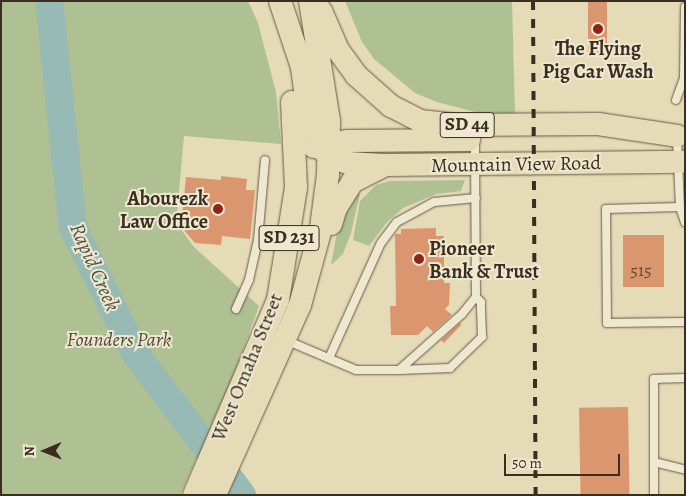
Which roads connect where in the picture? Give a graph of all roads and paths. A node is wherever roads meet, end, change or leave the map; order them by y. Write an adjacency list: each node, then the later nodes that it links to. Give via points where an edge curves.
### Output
1 (263, 1): 14 (main road, West Omaha Street / SD 231, via 284,56 295,131)
2 (280, 1): 9 (main road, via 302,67 310,128)
3 (310, 1): 9 (main road, West Omaha Street / SD 231, via 327,101)
4 (316, 1): 7 (main road, SD 44, via 338,50 356,75 391,106 420,121 457,125 598,124)
5 (685, 7): 6 (lane, via 684,78)
6 (676, 100)
7 (681, 136): 8 (main road, Mountain View Road / SD 44); 11 (lane)
8 (475, 140): 9 (main road, Mountain View Road / SD 44); 12 (lane)
9 (331, 151): 13 (main road, Mountain View Road / SD 44); 14 (main road, via 306,154); 19 (main road, West Omaha Street / SD 231, via 321,228)
10 (266, 160): 20 (lane, via 258,240 249,280)
11 (682, 162): 12 (main road, Mountain View Road / SD 44); 16 (lane)
12 (476, 164): 13 (main road, Mountain View Road / SD 44); 15 (lane)
13 (384, 165): 19 (main road, via 356,178 343,195 331,222 313,299)
14 (296, 175): 22 (main road, West Omaha Street / SD 231)
15 (476, 198): 18 (lane); 23 (lane, via 434,202 397,222 381,243)
16 (680, 208): 17 (lane); 21 (lane, via 606,209 607,323)
17 (685, 222)
18 (476, 296): 25 (lane, via 436,339); 25 (lane, via 481,302 482,337 450,368)
19 (300, 305): 22 (main road, West Omaha Street / SD 231)
20 (236, 310)
21 (685, 322)
22 (275, 335): 23 (lane); 24 (main road, West Omaha Street / SD 231)
23 (329, 358): 25 (lane, via 356,370)
24 (260, 370): 29 (main road, West Omaha Street / SD 231); 30 (main road, West Omaha Street / SD 231)
25 (399, 370)
26 (685, 378): 27 (lane, via 654,379)
27 (654, 462): 28 (lane); 31 (lane)
28 (685, 470)
29 (194, 495)
30 (215, 495)
31 (654, 495)

